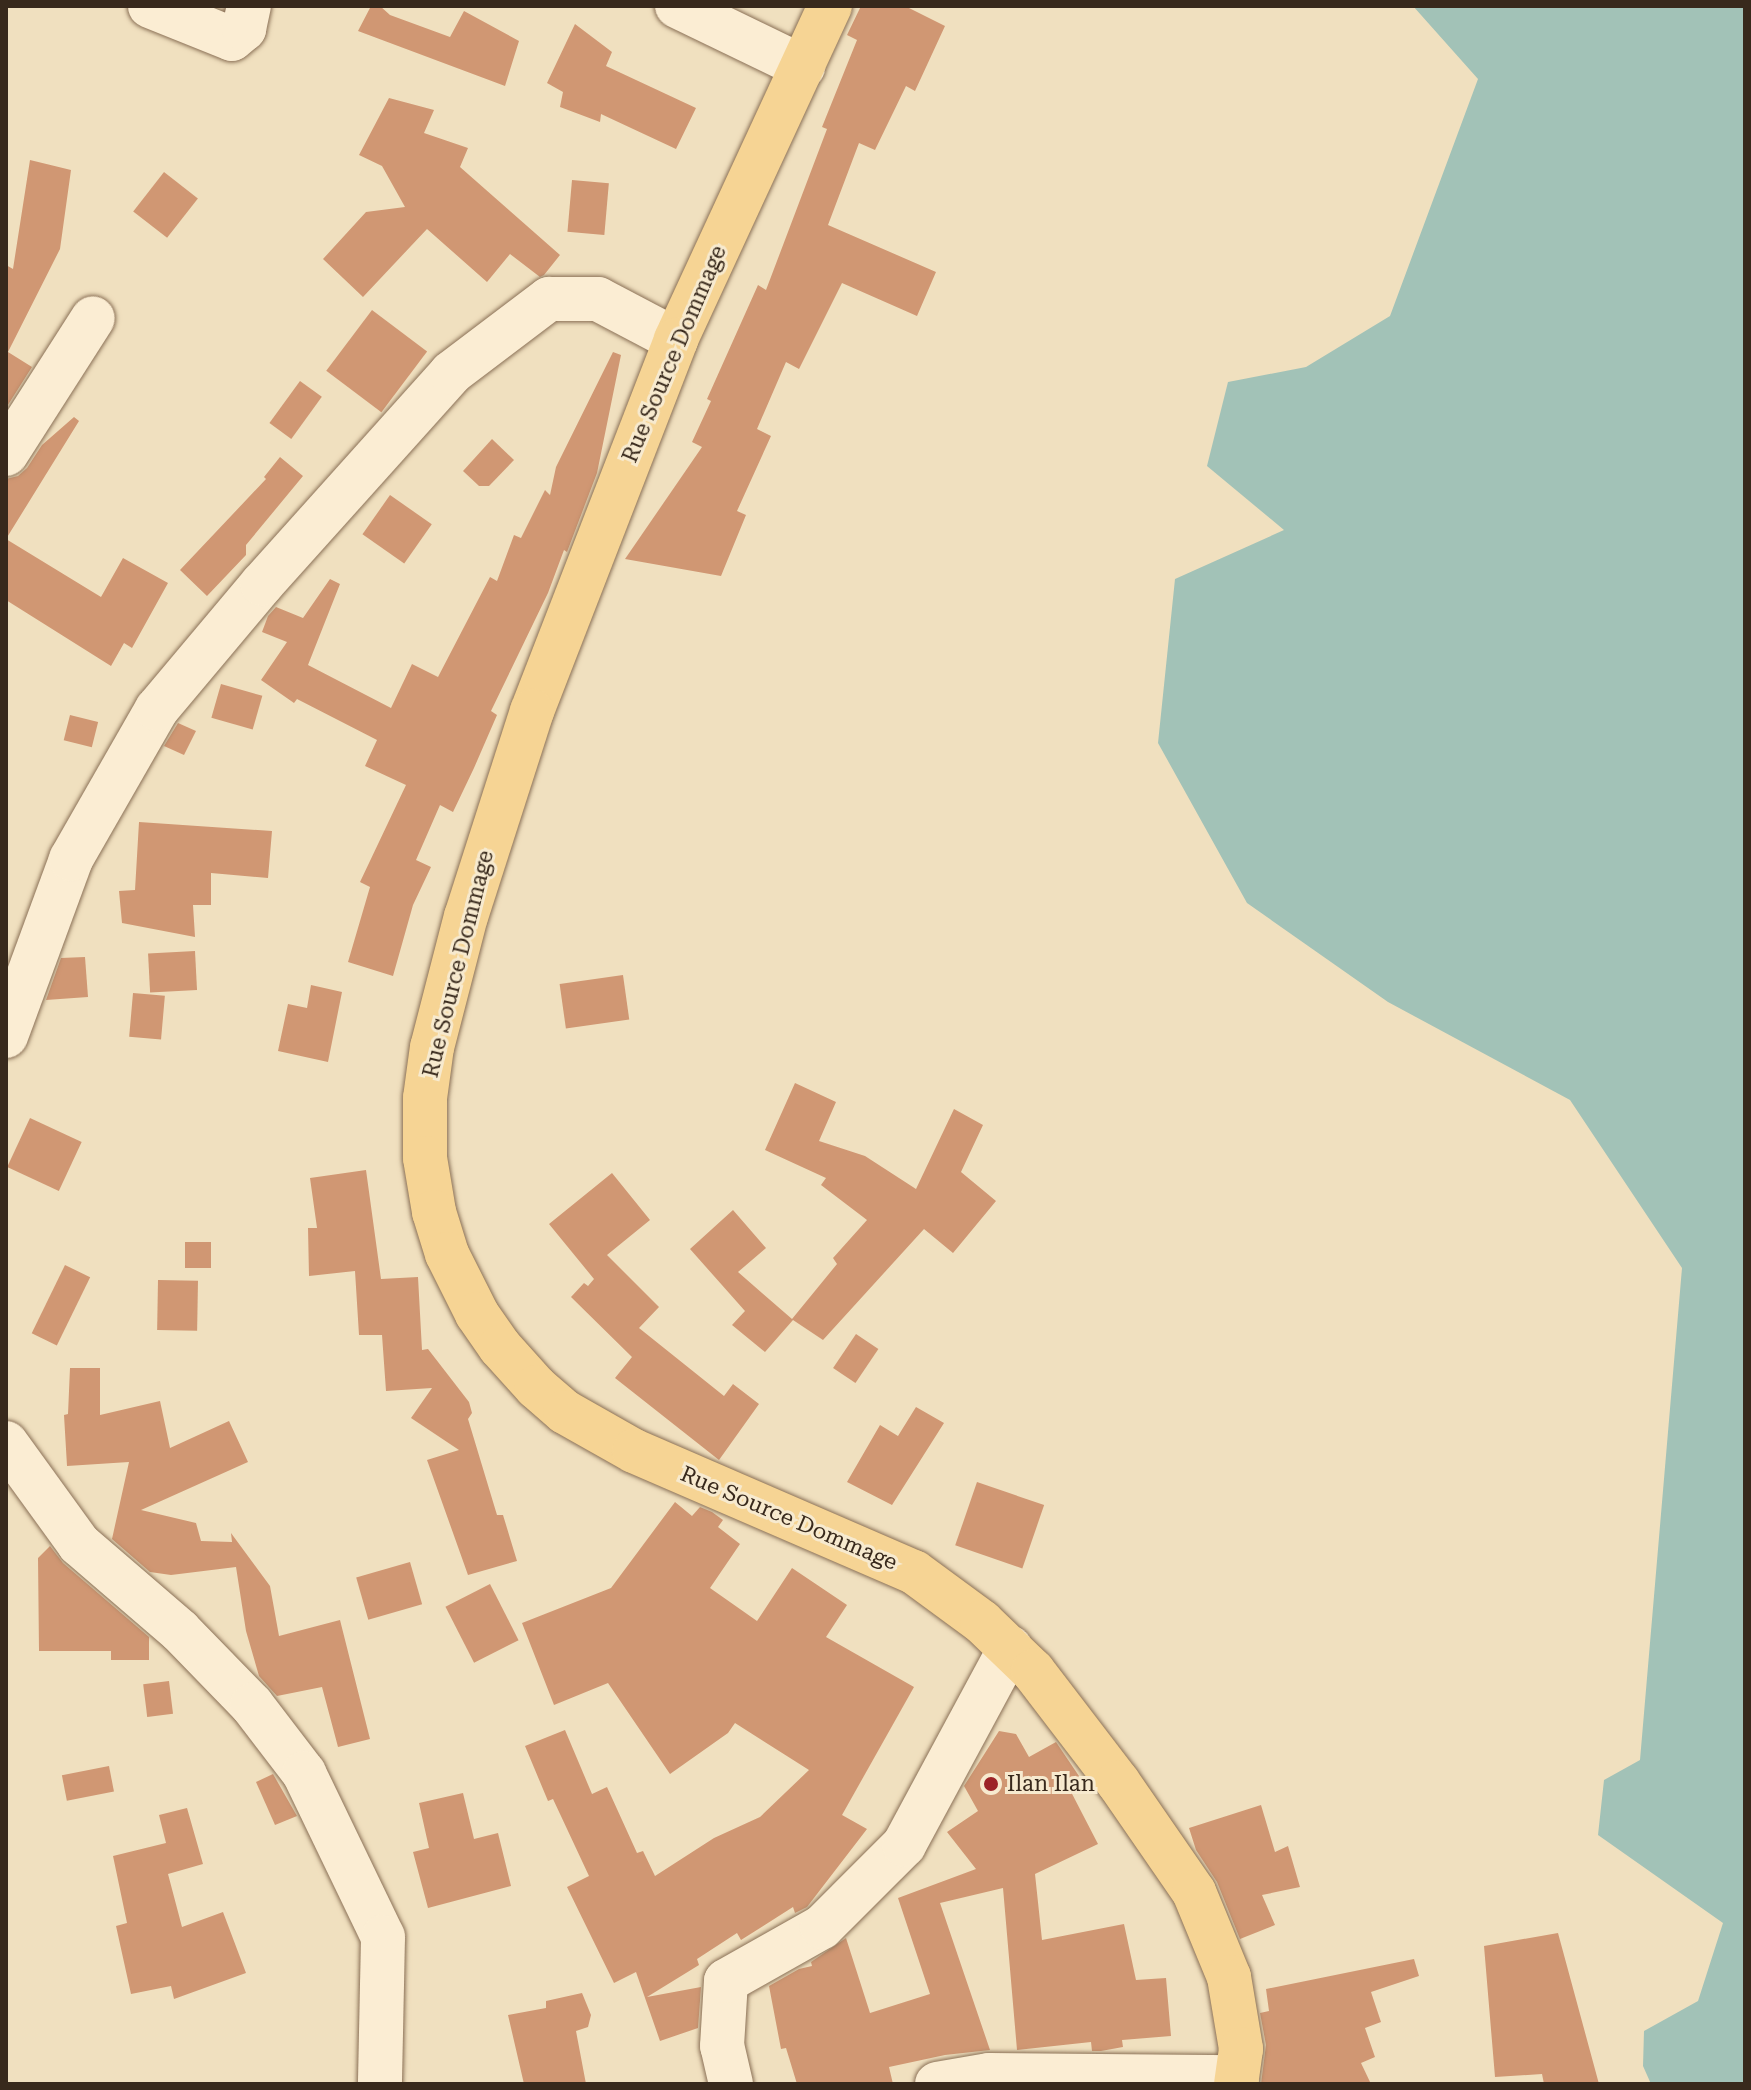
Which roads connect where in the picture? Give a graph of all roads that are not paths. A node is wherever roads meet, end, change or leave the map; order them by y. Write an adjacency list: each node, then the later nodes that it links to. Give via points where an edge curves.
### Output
1 (150, 6): 2 (street, via 232,39 244,29)
2 (249, 6)
3 (677, 6): 5 (street)
4 (830, 6): 5 (main road, Rue Source Dommage)
5 (803, 67): 7 (main road, Rue Source Dommage)
6 (93, 318): 8 (street)
7 (676, 340): 9 (street, via 598,299 549,299 451,373 157,709 71,859); 11 (main road, Rue Source Dommage, via 532,711 466,916 432,1047 425,1098 425,1158 434,1212 447,1254 477,1314 527,1377 565,1412 634,1451 914,1572)
8 (6, 454)
9 (6, 1036)
10 (6, 1443): 14 (street, via 79,1544 180,1631 252,1705 304,1773 383,1937)
11 (1010, 1648): 13 (main road, Rue Source Dommage, via 1118,1782 1194,1892 1229,1977 1241,2049); 15 (street, via 904,1845 822,1927 726,1981 722,2046)
12 (989, 2080): 13 (street); 16 (street)
13 (1237, 2080)
14 (380, 2084)
15 (731, 2084)
16 (937, 2084)

